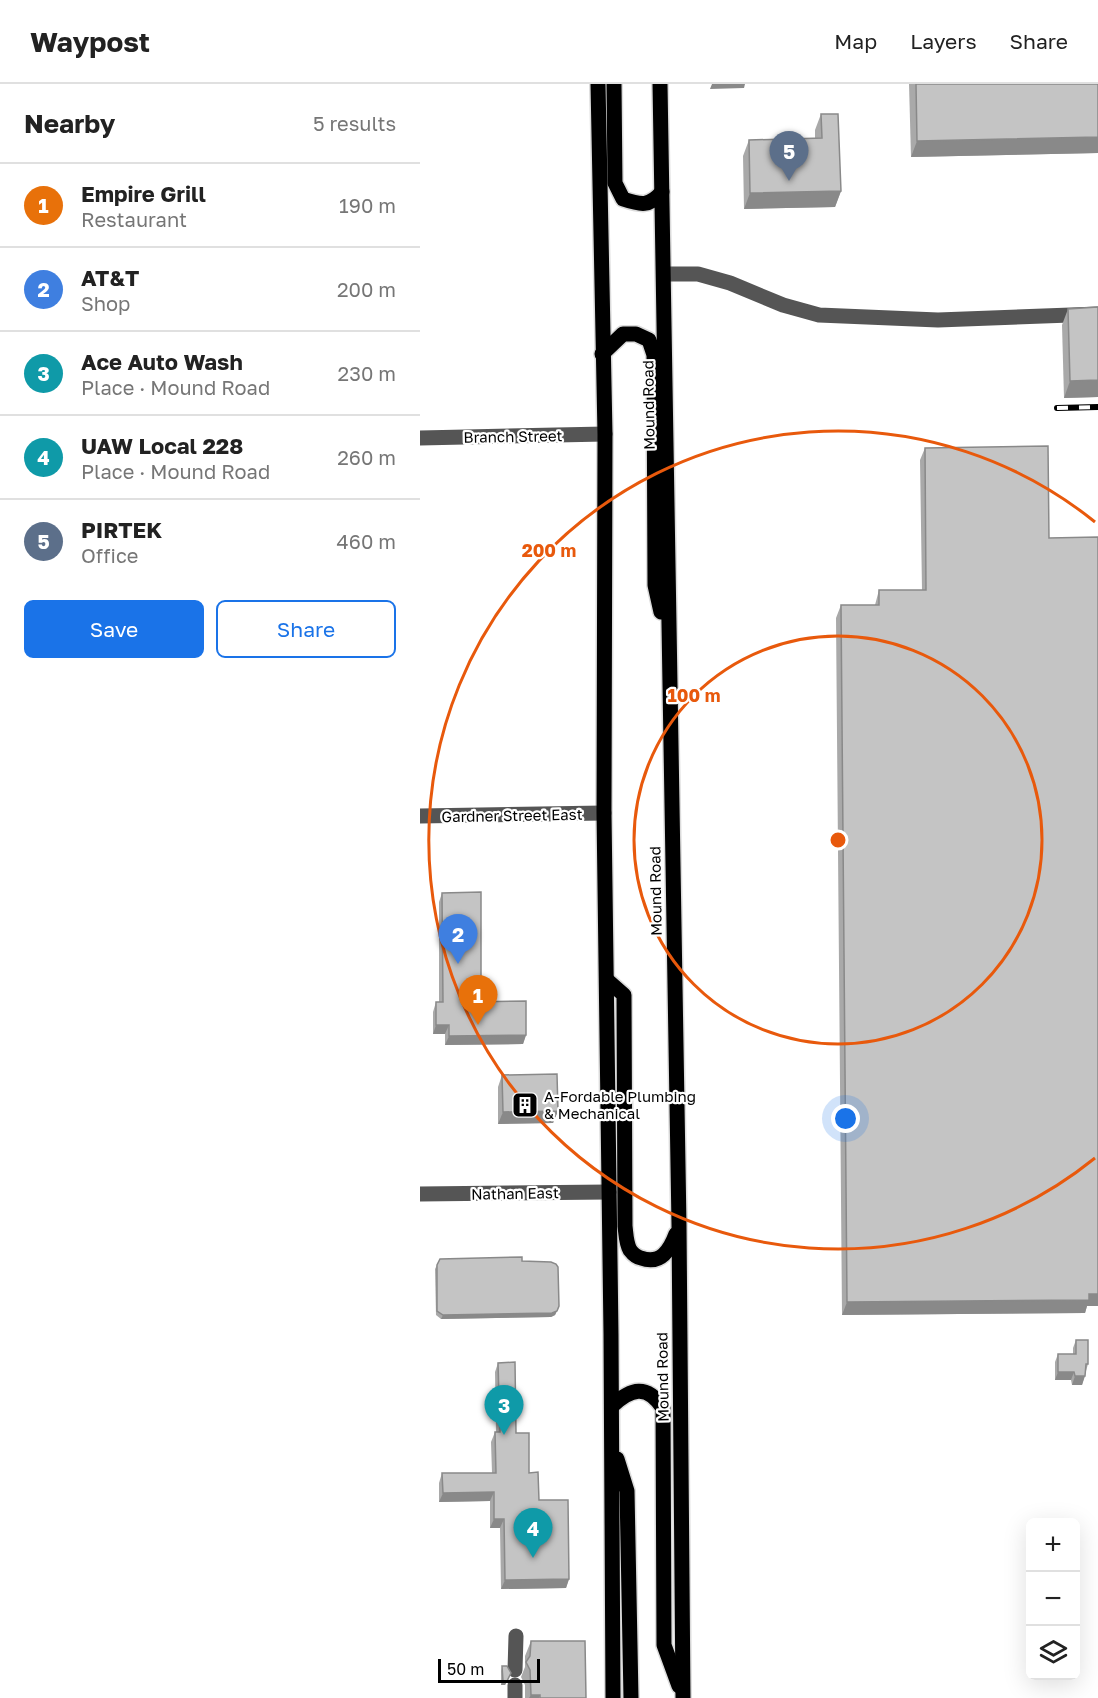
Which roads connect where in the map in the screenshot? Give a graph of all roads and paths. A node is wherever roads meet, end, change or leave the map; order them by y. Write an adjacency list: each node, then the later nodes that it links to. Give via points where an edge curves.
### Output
1 (598, 84): 7 (main road)
2 (614, 84): 4 (main road, via 615,183 623,199 637,204 648,204)
3 (660, 84): 4 (main road, Mound Road)
4 (662, 192): 5 (main road, Mound Road)
5 (664, 274): 6 (street, via 698,274 819,315 938,320); 10 (main road, Mound Road)
6 (1098, 314)
7 (602, 354): 8 (main road); 10 (main road, via 623,334 636,334 649,340 654,355 655,585)
8 (605, 434): 9 (street, Branch Street); 11 (main road)
9 (420, 438)
10 (668, 648): 18 (main road, Mound Road)
11 (604, 813): 12 (street, Gardner Street East); 13 (main road)
12 (420, 816)
13 (607, 980): 16 (main road); 18 (main road, via 624,995 626,1226 631,1252 647,1260 658,1259 671,1246)
14 (495, 995): 15 (path)
15 (482, 1009)
16 (609, 1192): 17 (street, Nathan East); 19 (main road)
17 (420, 1194)
18 (678, 1225): 25 (main road, Mound Road)
19 (612, 1406): 20 (main road); 25 (main road, via 627,1393 643,1391 663,1408 664,1646)
20 (612, 1442): 23 (main road); 24 (main road, via 627,1491)
21 (516, 1636): 22 (street)
22 (515, 1684)
23 (614, 1698)
24 (631, 1698)
25 (683, 1698)

